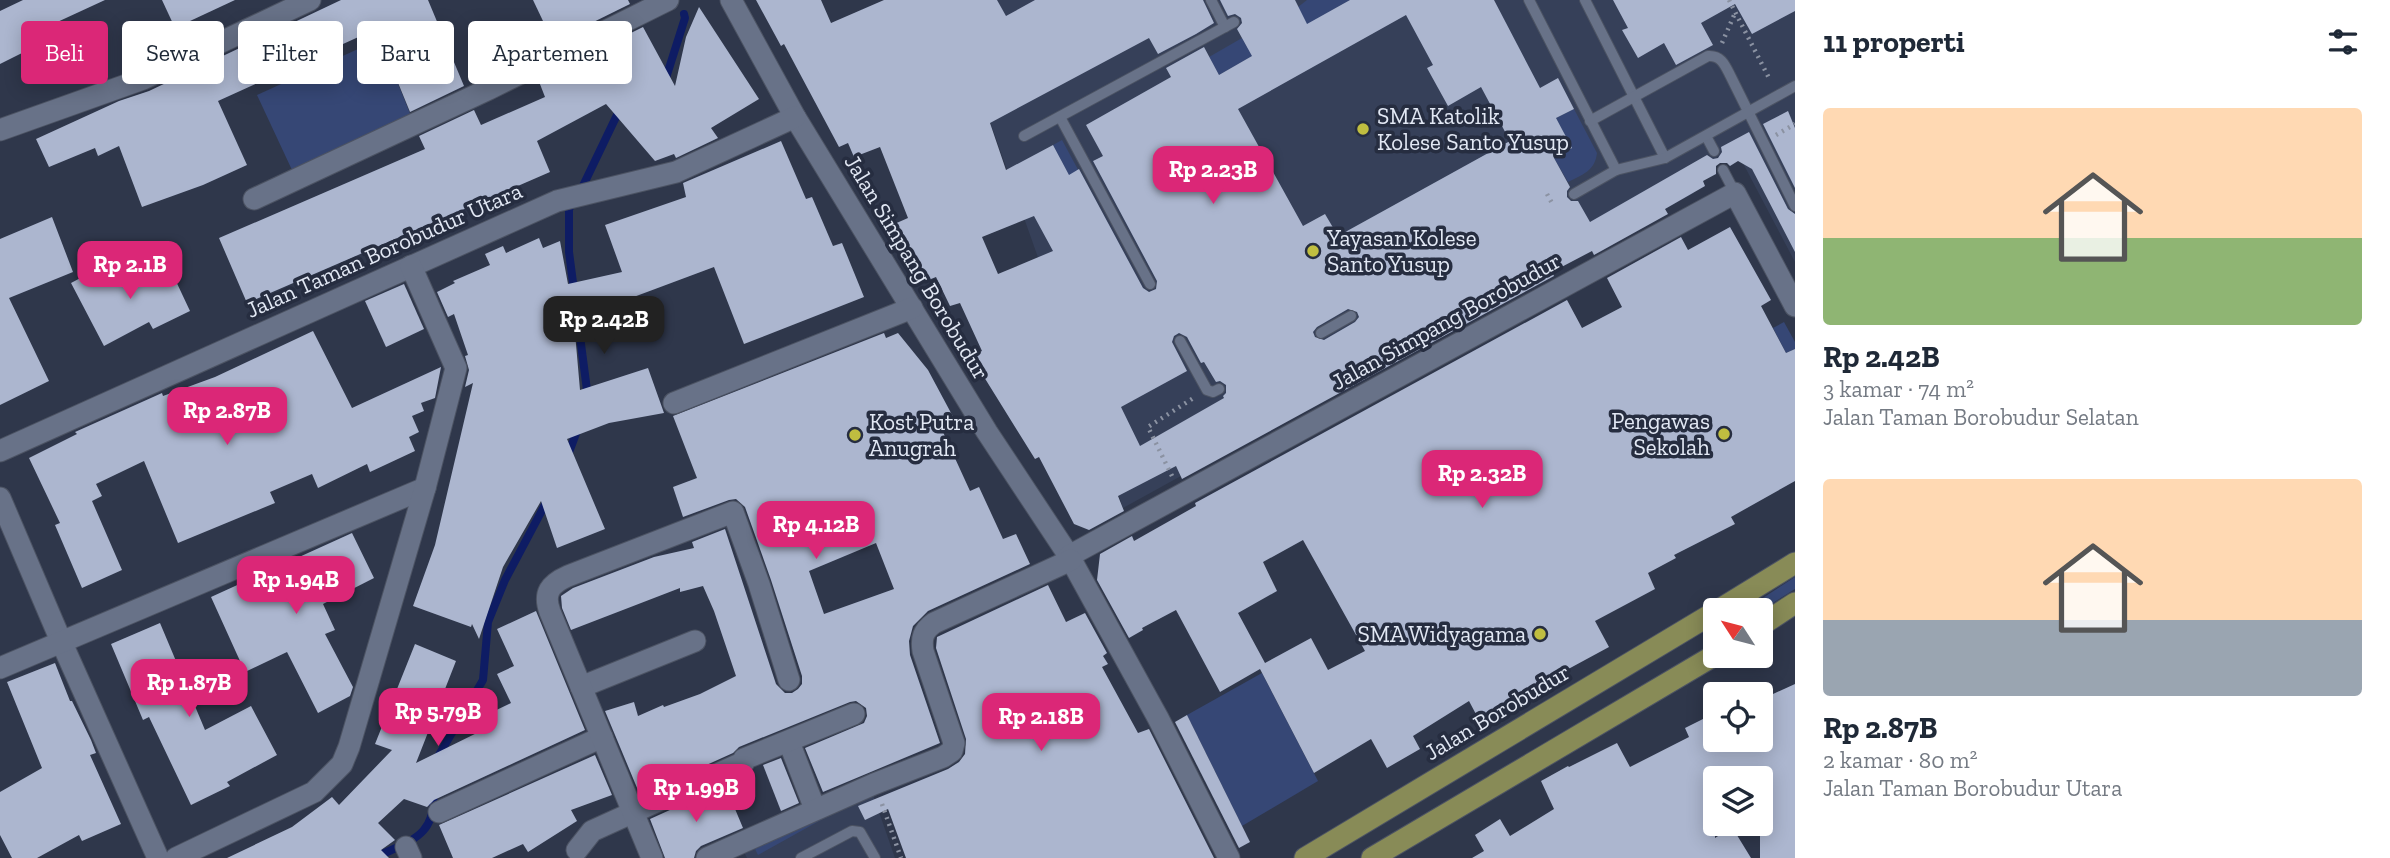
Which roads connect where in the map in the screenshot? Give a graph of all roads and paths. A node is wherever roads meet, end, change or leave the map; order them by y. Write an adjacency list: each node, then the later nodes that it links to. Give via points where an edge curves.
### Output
1 (310, 0): 17 (street, via 143,79)
2 (668, 0): 27 (street)
3 (731, 0): 14 (street, Jalan Simpang Borobudur)
4 (1210, 0): 15 (lane, via 1229,24)
5 (1529, 0): 16 (lane)
6 (1586, 0): 12 (lane)
7 (1729, 0): 8 (path)
8 (1735, 13): 9 (path); 11 (path)
9 (1716, 57): 12 (lane, via 1708,56); 13 (lane, via 1724,63)
10 (1795, 86): 11 (lane)
11 (1778, 95): 13 (lane)
12 (1633, 97): 16 (lane); 21 (lane)
13 (1749, 111): 19 (lane); 29 (lane)
14 (795, 117): 30 (street, Jalan Taman Borobudur Utara, via 676,172 557,201); 34 (street, Jalan Simpang Borobudur)
15 (1060, 117): 18 (lane); 32 (lane)
16 (1590, 121): 22 (lane)
17 (0, 130)
18 (1024, 136)
19 (1706, 136): 20 (lane); 21 (lane)
20 (1714, 152)
21 (1665, 158): 22 (lane)
22 (1616, 170): 26 (lane)
23 (1723, 170): 24 (lane)
24 (1735, 193): 31 (street); 43 (street, Jalan Simpang Borobudur)
25 (1547, 194): 28 (path)
26 (1574, 194)
27 (254, 199)
28 (1553, 205)
29 (1795, 206)
30 (411, 266): 41 (street, Jalan Taman Borobudur Utara); 42 (street, via 456,368)
31 (1789, 280): 33 (street)
32 (1150, 284)
33 (1795, 306)
34 (912, 308): 40 (street); 45 (street, Jalan Simpang Borobudur)
35 (1351, 316): 36 (lane)
36 (1321, 333)
37 (1180, 341): 39 (lane)
38 (1219, 389): 39 (lane)
39 (1207, 390): 43 (path, via 1148,427)
40 (674, 403)
41 (0, 451)
42 (425, 488): 52 (street); 69 (street, via 342,764 314,792)
43 (1182, 495): 45 (street, Jalan Simpang Borobudur)
44 (0, 498): 52 (street)
45 (1070, 558): 62 (street, via 925,631 923,651 954,743 952,751); 75 (street, Jalan Simpang Borobudur)
46 (1795, 563): 47 (main road, Jalan Borobudur)
47 (1737, 598)
48 (1795, 603): 49 (main road)
49 (1773, 617)
50 (1703, 619): 51 (main road, Jalan Borobudur)
51 (1688, 629): 54 (main road); 76 (main road, Jalan Borobudur)
52 (61, 641): 56 (street); 68 (street)
53 (695, 641): 58 (street)
54 (1703, 649)
55 (1703, 662): 67 (main road)
56 (0, 668)
57 (789, 680): 58 (street, via 733,512 557,581 546,598)
58 (581, 687): 60 (street)
59 (854, 714): 61 (street)
60 (602, 737): 64 (street); 65 (street)
61 (789, 742): 63 (street); 64 (street)
62 (874, 783): 63 (street); 74 (path)
63 (816, 809): 71 (street)
64 (633, 811): 66 (street, via 592,831); 70 (street)
65 (439, 813)
66 (577, 850)
67 (1380, 856)
68 (158, 858)
69 (176, 858)
70 (652, 858)
71 (708, 858)
72 (801, 858): 73 (lane, via 852,831 864,836)
73 (875, 858)
74 (901, 858)
75 (1228, 858)
76 (1305, 858)

